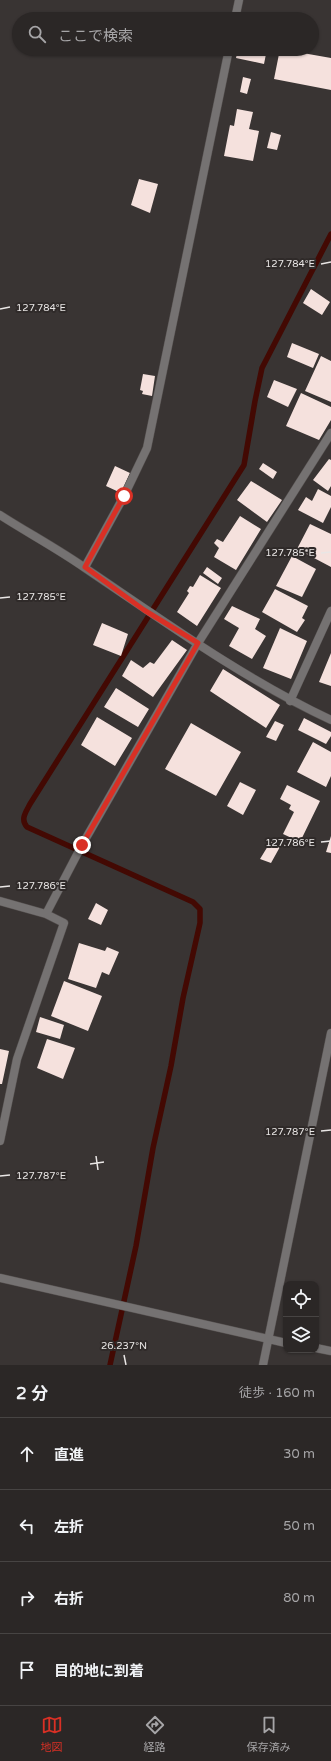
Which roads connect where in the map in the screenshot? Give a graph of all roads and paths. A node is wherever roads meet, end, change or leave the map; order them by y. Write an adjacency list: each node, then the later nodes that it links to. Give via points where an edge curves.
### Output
1 (239, 0): 2 (street)
2 (236, 12)
3 (228, 56): 6 (street, via 147,448)
4 (331, 433): 8 (street)
5 (0, 515): 6 (street)
6 (85, 567): 8 (street, via 144,610)
7 (331, 610): 9 (street)
8 (198, 643): 9 (street); 12 (street, via 82,845)
9 (290, 701): 10 (street)
10 (331, 720)
11 (0, 902): 12 (street)
12 (46, 914): 14 (street, via 64,923 17,1059)
13 (331, 1033): 16 (street)
14 (0, 1142)
15 (0, 1278): 16 (street)
16 (268, 1340): 17 (street); 20 (street)
17 (283, 1342)
18 (319, 1349): 19 (street)
19 (331, 1351)
20 (263, 1365)

